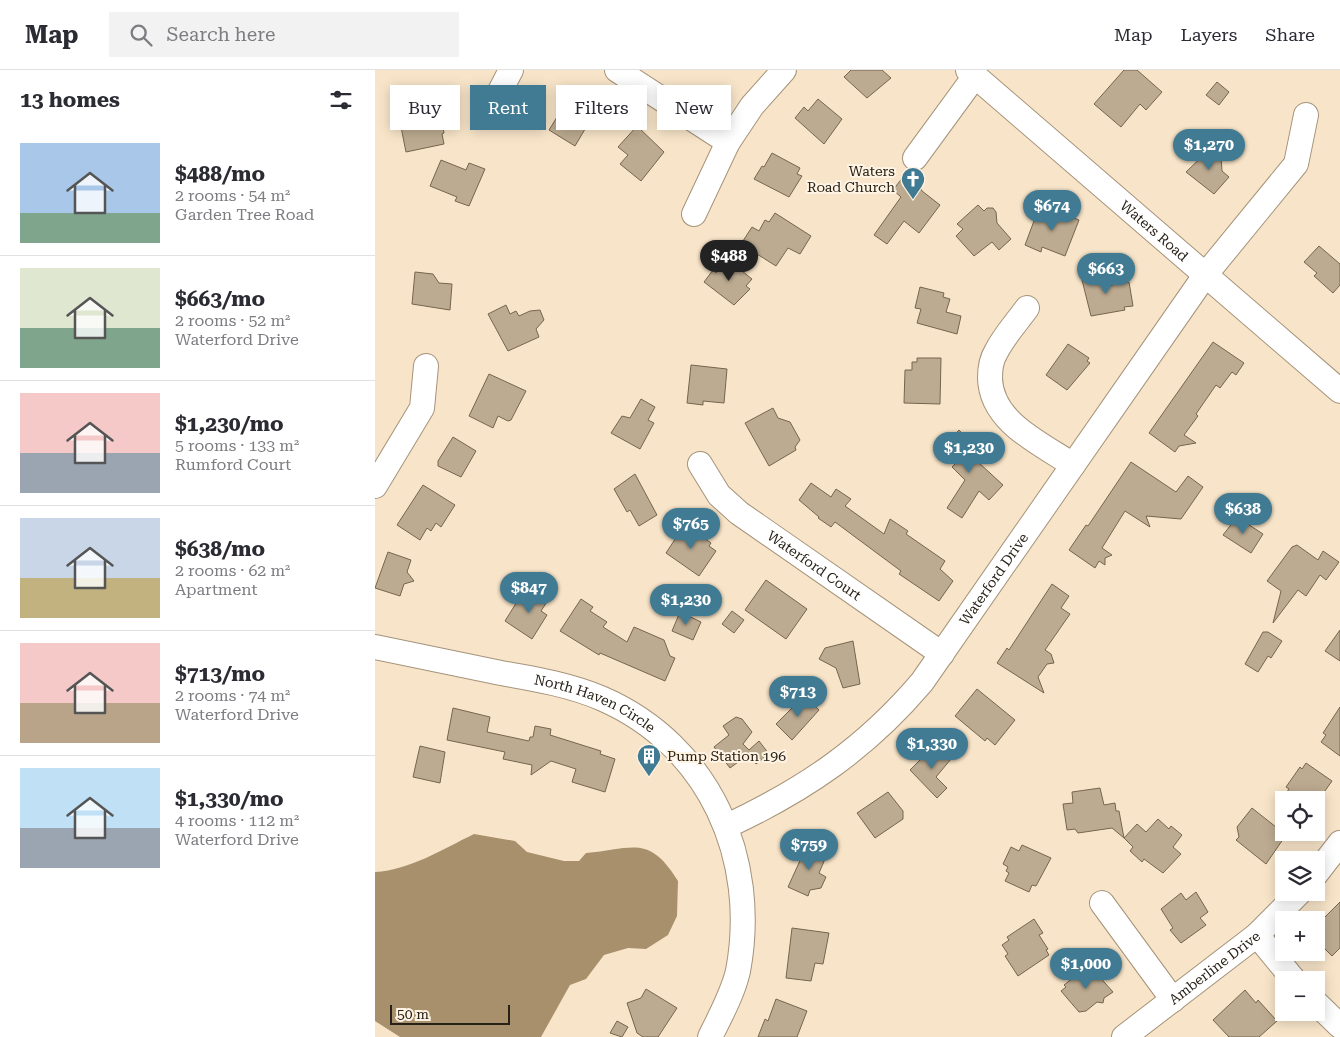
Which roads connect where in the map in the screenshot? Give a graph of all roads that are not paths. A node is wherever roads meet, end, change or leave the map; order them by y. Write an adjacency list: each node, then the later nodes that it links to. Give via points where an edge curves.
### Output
1 (511, 70): 5 (street)
2 (617, 70): 7 (street)
3 (784, 70): 7 (street, via 751,106)
4 (972, 73): 8 (street); 10 (street, Waters Road)
5 (503, 85)
6 (1307, 116): 10 (street, Waterford Drive, via 1296,164)
7 (728, 142): 9 (street)
8 (915, 158)
9 (694, 214)
10 (1206, 274): 13 (street, Waters Road); 15 (street, Waterford Drive)
11 (1027, 308): 15 (street, via 995,352 991,363 992,395 1011,423)
12 (427, 366): 16 (street, via 422,408)
13 (1340, 391)
14 (701, 464): 18 (street, Waterford Court, via 719,495 739,513)
15 (1073, 465): 18 (street, Waterford Drive)
16 (375, 486)
17 (375, 647): 19 (street, North Haven Circle, via 549,682 625,710 667,740 708,791)
18 (942, 654): 19 (street, Waterford Drive, via 895,714 862,744 791,794)
19 (727, 826): 29 (street, North Haven Circle, via 741,880 743,927 737,973)
20 (1340, 843): 21 (street)
21 (1325, 862)
22 (1291, 901): 24 (street, Amberline Drive)
23 (1102, 903): 26 (street)
24 (1257, 935): 25 (street); 26 (street, Amberline Drive)
25 (1287, 971)
26 (1173, 1000): 30 (street, Amberline Drive)
27 (1325, 1012): 28 (street)
28 (1340, 1026)
29 (710, 1037)
30 (1124, 1037)

